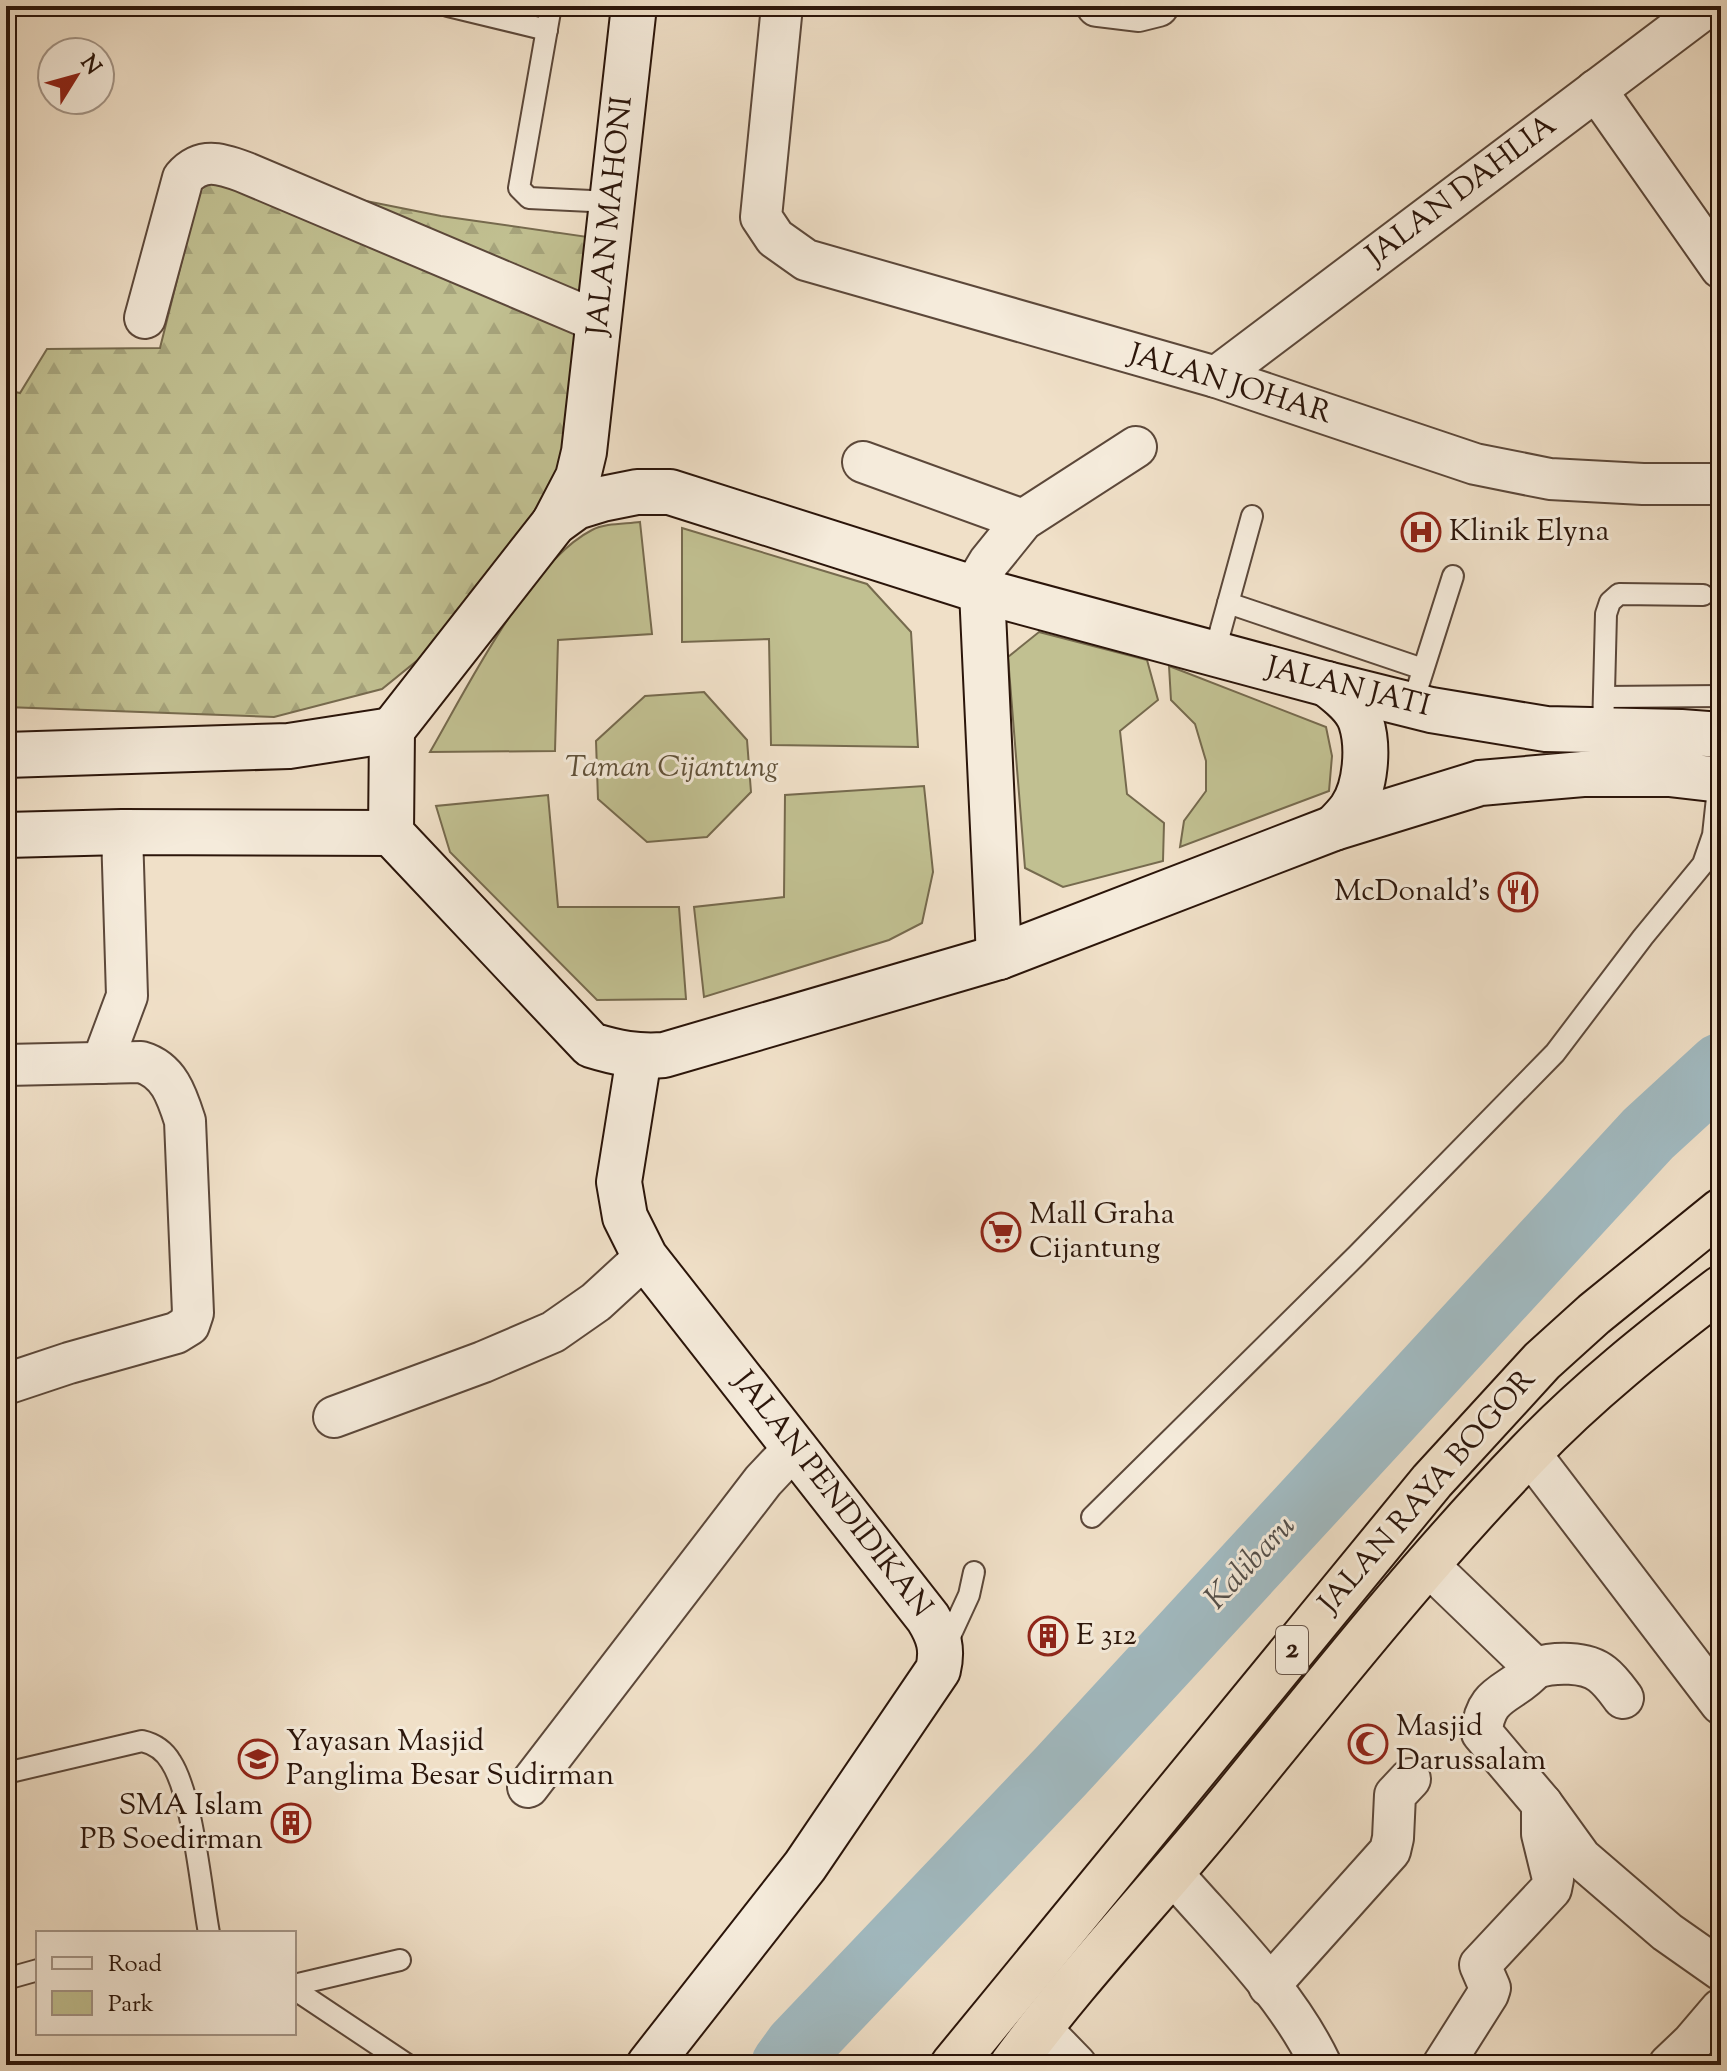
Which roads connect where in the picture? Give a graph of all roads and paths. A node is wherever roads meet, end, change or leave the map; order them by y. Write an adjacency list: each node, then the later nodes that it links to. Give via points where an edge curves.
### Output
1 (448, 6): 8 (lane)
2 (551, 6): 8 (lane)
3 (634, 6): 10 (main road, JALAN MAHONI)
4 (782, 6): 14 (street, JALAN JOHAR, via 761,217 775,238 806,260)
5 (1097, 6): 6 (street, via 1138,11)
6 (1158, 6)
7 (1708, 6): 9 (street, JALAN DAHLIA)
8 (547, 30): 10 (lane, via 519,188 529,198)
9 (1596, 90): 11 (street); 14 (street, JALAN DAHLIA)
10 (612, 202): 13 (main road, JALAN MAHONI)
11 (1721, 268)
12 (145, 318): 13 (street, via 183,178 201,164 215,162)
13 (599, 322): 15 (main road, JALAN MAHONI)
14 (1216, 377): 18 (street, JALAN JOHAR, via 1475,464 1550,479)
15 (587, 426): 19 (main road, via 609,462); 22 (main road, JALAN MAHONI, via 578,477)
16 (1136, 447): 21 (street)
17 (863, 462): 21 (street)
18 (1721, 484)
19 (637, 492): 22 (main road, JALAN JATI, via 576,507); 24 (main road, JALAN JATI, via 670,492)
20 (1252, 516): 26 (lane)
21 (1023, 520): 24 (street, via 989,562)
22 (554, 523): 32 (main road)
23 (1453, 576): 29 (lane)
24 (978, 589): 27 (main road, JALAN JATI); 40 (main road)
25 (1703, 595): 31 (lane, via 1619,594 1610,602)
26 (1228, 603): 27 (lane); 29 (lane)
27 (1214, 654): 28 (main road, JALAN JATI)
28 (1327, 684): 29 (main road, JALAN JATI); 36 (main road, via 1361,720 1364,744 1360,792)
29 (1418, 687): 31 (main road, JALAN JATI, via 1534,727)
30 (1721, 696): 31 (lane)
31 (1603, 714): 33 (main road, JALAN JATI, via 1681,732)
32 (392, 730): 34 (main road, via 289,746); 38 (main road)
33 (1721, 735)
34 (6, 755)
35 (1720, 780): 36 (main road, via 1583,774 1480,783); 51 (lane, via 1713,835 1703,864 1555,1053)
36 (1334, 828): 40 (main road)
37 (122, 832): 38 (main road); 39 (main road); 42 (street, via 127,996)
38 (391, 833): 41 (main road, via 591,1045)
39 (6, 835)
40 (999, 957): 41 (main road, via 664,1055)
41 (639, 1057): 45 (main road, JALAN PENDIDIKAN, via 619,1182 625,1217)
42 (102, 1063): 43 (street); 47 (street, via 155,1066 176,1093 185,1121 193,1313 189,1325 176,1333)
43 (6, 1065)
44 (1721, 1211): 75 (highway, JALAN RAYA BOGOR / 2, via 1542,1361 1432,1481)
45 (645, 1257): 48 (street, via 553,1332); 49 (main road, JALAN PENDIDIKAN)
46 (1721, 1288): 50 (highway, JALAN RAYA BOGOR / 2, via 1590,1394)
47 (6, 1384)
48 (334, 1417)
49 (795, 1447): 54 (main road, JALAN PENDIDIKAN, via 928,1618); 60 (street, via 763,1481)
50 (1529, 1452): 52 (highway, JALAN RAYA BOGOR / 2); 57 (street)
51 (1092, 1517)
52 (1427, 1564): 55 (street); 62 (highway, JALAN RAYA BOGOR / 2)
53 (974, 1572): 54 (lane)
54 (942, 1654): 74 (main road, JALAN PENDIDIKAN, via 938,1670 805,1866)
55 (1535, 1668): 56 (street, via 1591,1668); 61 (street, via 1488,1705 1482,1733)
56 (1623, 1698)
57 (1721, 1704)
58 (6, 1773): 63 (lane, via 142,1741 158,1747 171,1762 186,1804)
59 (1410, 1779): 69 (street, via 1395,1795 1390,1851)
60 (528, 1787)
61 (1542, 1804): 65 (street, via 1581,1858 1605,1881); 79 (street, via 1551,1889 1480,1965 1488,1994)
62 (1172, 1873): 69 (street); 72 (highway, JALAN RAYA BOGOR / 2)
63 (209, 1931)
64 (400, 1960): 68 (lane)
65 (1721, 1970)
66 (36, 1971): 67 (lane)
67 (6, 1979)
68 (296, 1986)
69 (1269, 1986): 78 (street)
70 (296, 1988): 73 (lane)
71 (1721, 2009): 80 (street)
72 (1039, 2027): 76 (highway, JALAN RAYA BOGOR / 2); 77 (street)
73 (408, 2065)
74 (649, 2065)
75 (953, 2065)
76 (1012, 2065)
77 (1076, 2065)
78 (1321, 2065)
79 (1443, 2065)
80 (1669, 2065)

